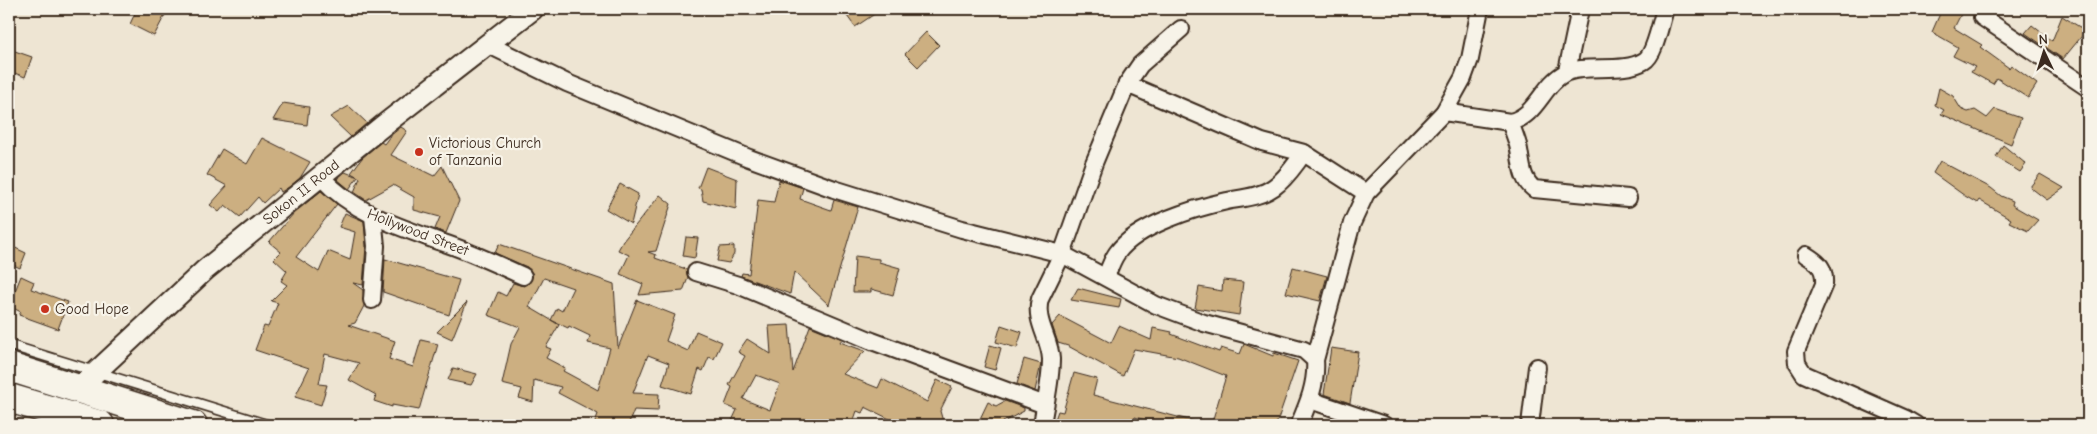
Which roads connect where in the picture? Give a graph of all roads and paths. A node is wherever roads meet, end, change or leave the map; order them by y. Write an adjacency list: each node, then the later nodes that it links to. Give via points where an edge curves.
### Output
1 (533, 9): 7 (street, Sokon II Road)
2 (1480, 9): 11 (street, via 1467,69)
3 (1580, 9): 8 (street)
4 (1665, 9): 8 (street, via 1652,51 1645,61 1627,66)
5 (1982, 17): 10 (street)
6 (1181, 29): 9 (street, via 1140,65)
7 (487, 44): 14 (street, Sokon II Road); 18 (street, via 567,84 749,158 834,189)
8 (1567, 71): 12 (street, via 1555,78 1527,115)
9 (1127, 84): 13 (street, via 1262,142); 18 (street, via 1094,163)
10 (2088, 88)
11 (1444, 112): 12 (street); 15 (street)
12 (1510, 122): 16 (street, via 1527,184 1534,190)
13 (1304, 152): 15 (street); 22 (street, via 1274,187 1258,195 1169,218 1130,240 1118,251)
14 (321, 178): 17 (street, Hollywood Street, via 355,207); 28 (street, Sokon II Road, via 205,270)
15 (1366, 194): 25 (street, via 1352,222)
16 (1628, 198)
17 (373, 216): 21 (street, Hollywood Street); 23 (street, via 376,246)
18 (1062, 254): 22 (street); 31 (street, via 1038,307 1051,360)
19 (1806, 255): 39 (street, via 1820,264 1825,273 1824,284 1796,351 1797,363 1804,374)
20 (696, 272): 31 (street, via 738,285 872,341)
21 (523, 276)
22 (1106, 277): 25 (street, via 1156,305 1204,323 1291,344)
23 (372, 300)
24 (9, 345): 28 (lane)
25 (1315, 360): 30 (street)
26 (9, 367): 28 (highway)
27 (1537, 367): 38 (street)
28 (87, 380): 33 (highway); 34 (lane)
29 (9, 398): 32 (highway, via 53,415)
30 (1310, 400): 36 (street); 37 (street)
31 (1045, 405): 35 (street)
32 (100, 425)
33 (193, 425)
34 (268, 425)
35 (1042, 425)
36 (1299, 425)
37 (1384, 425)
38 (1530, 425)
39 (1916, 425)

